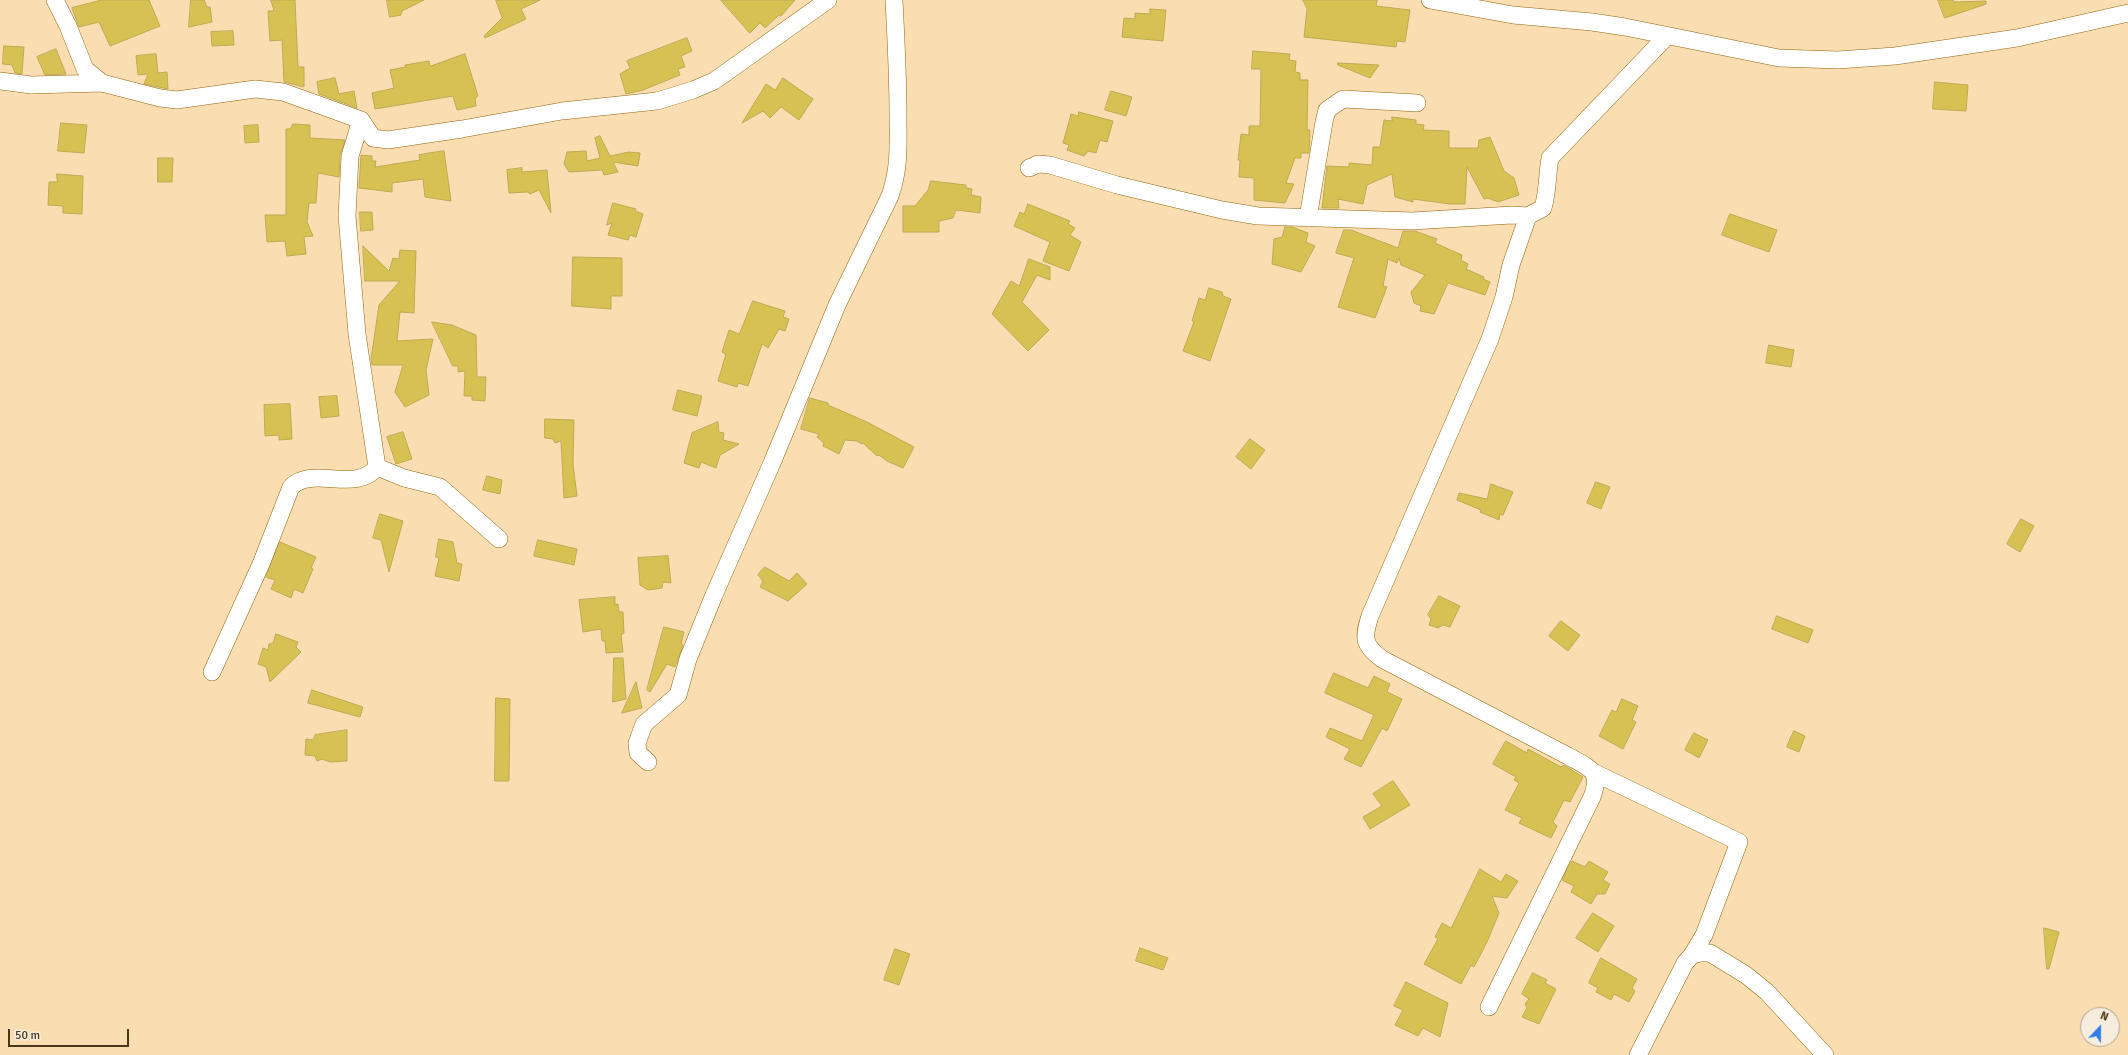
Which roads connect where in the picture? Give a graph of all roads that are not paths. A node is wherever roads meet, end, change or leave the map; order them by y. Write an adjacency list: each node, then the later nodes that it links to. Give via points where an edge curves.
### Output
1 (55, 0): 8 (street, via 85,69)
2 (894, 0): 17 (street, via 898,66 898,159 895,182 837,305 714,595 688,659 678,696 644,724 637,743 638,753)
3 (1430, 0): 6 (street, via 1513,15 1592,22)
4 (817, 2): 10 (street, via 714,81 657,101 562,111 388,140 373,138)
5 (2128, 13): 6 (street, via 2018,38 1895,56 1838,60 1779,58)
6 (1667, 36): 12 (street, via 1550,158 1547,173 1548,191 1543,208)
7 (0, 81): 8 (street, via 31,85)
8 (102, 83): 10 (street, via 177,100 268,89)
9 (1417, 103): 13 (street, via 1344,99 1327,110)
10 (361, 120): 14 (street, via 350,156 347,216 358,334)
11 (1029, 168): 13 (street, via 1038,164 1050,165 1117,185 1222,210 1258,216)
12 (1528, 216): 13 (street, via 1412,221); 18 (street, via 1490,339 1370,616 1365,633 1366,642 1382,659 1568,756)
13 (1308, 218)
14 (377, 467): 15 (street, via 404,478 440,487); 16 (street, via 372,473 355,479 295,482)
15 (499, 539)
16 (212, 672)
17 (648, 762)
18 (1594, 773): 19 (street, via 1739,842 1704,935); 20 (street, via 1596,786 1592,796)
19 (1692, 955): 21 (street, via 1685,963); 22 (street, via 1700,952 1710,954 1758,983)
20 (1489, 1007)
21 (1638, 1055)
22 (1825, 1055)

